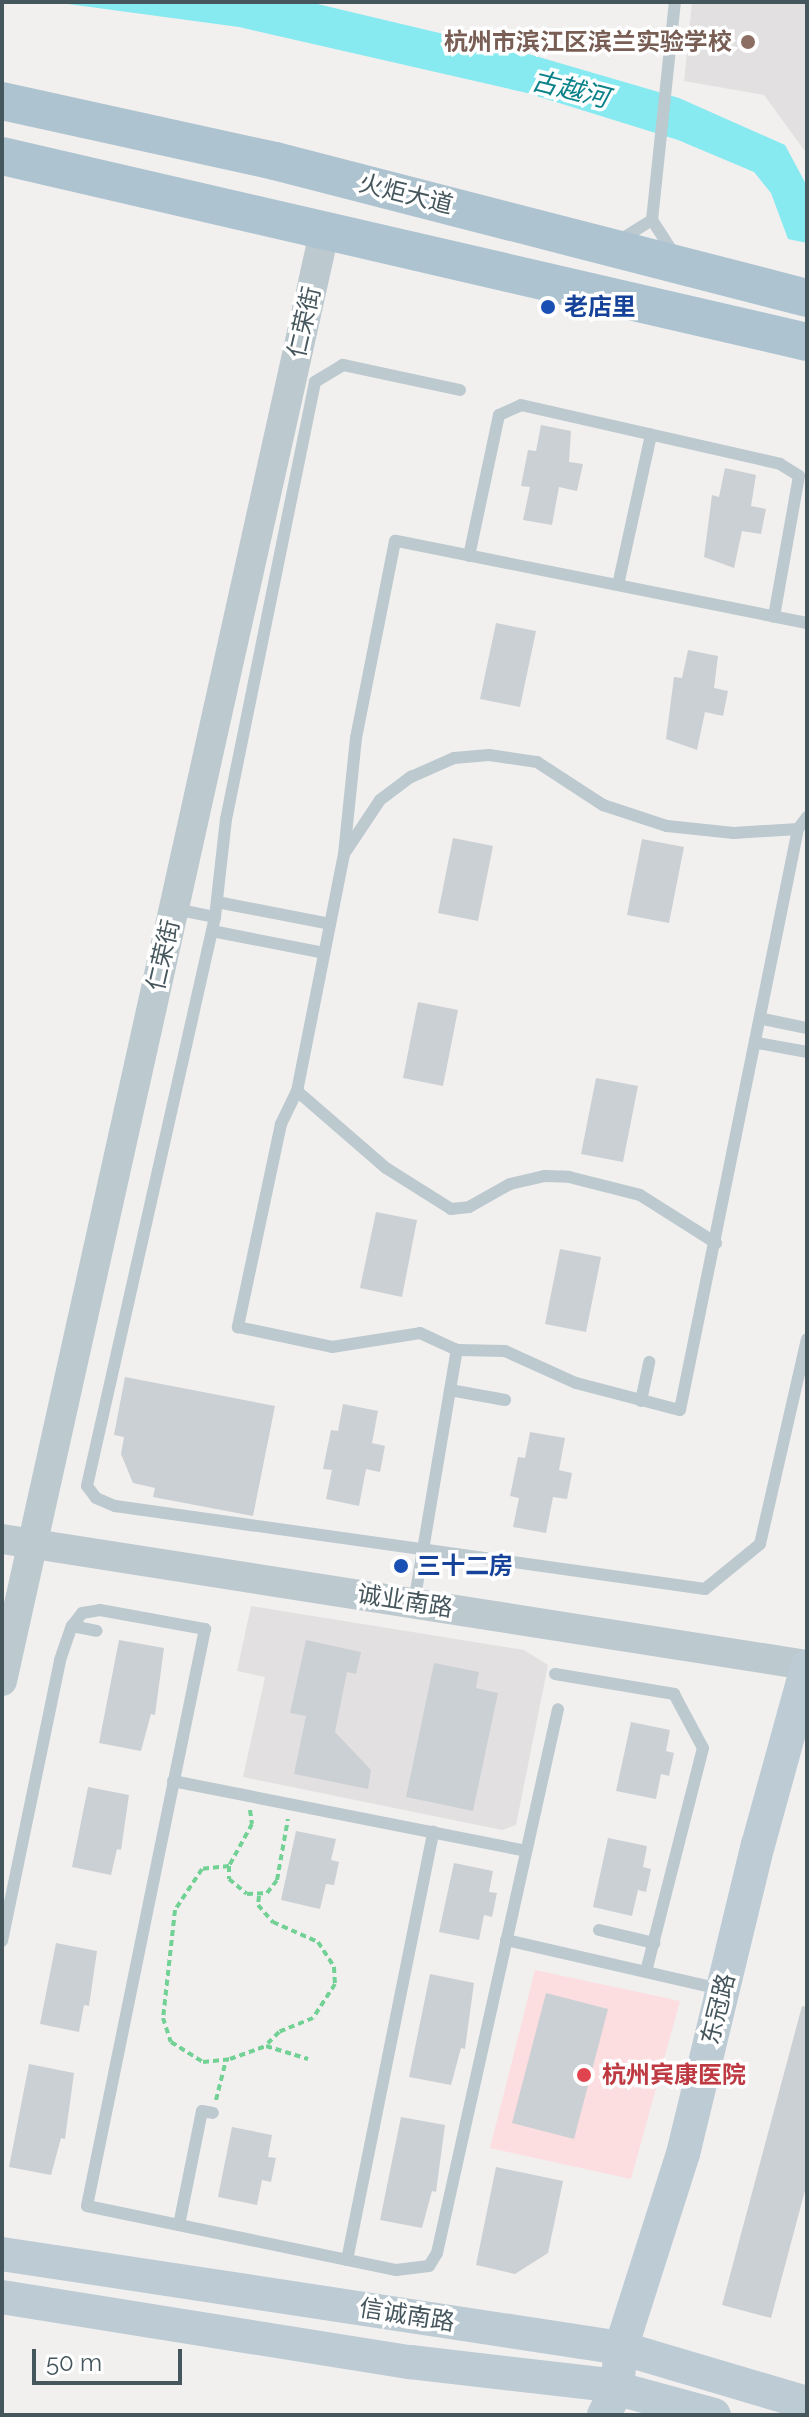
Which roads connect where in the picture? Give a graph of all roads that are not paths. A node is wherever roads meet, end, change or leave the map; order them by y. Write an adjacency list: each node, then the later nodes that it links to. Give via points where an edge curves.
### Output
1 (675, 2): 4 (lane)
2 (2, 101): 6 (main road, 火炬大道, via 275,161)
3 (2, 156): 5 (main road)
4 (652, 220): 6 (lane); 7 (lane)
5 (325, 229): 9 (main road); 20 (street, 仁荣街)
6 (610, 247): 7 (main road, 火炬大道)
7 (680, 265): 8 (main road, 火炬大道)
8 (806, 298)
9 (807, 342)
10 (460, 390): 19 (lane, via 343,365 315,382 226,819)
11 (651, 435): 12 (lane, via 521,405 499,415); 13 (lane); 14 (lane, via 780,464 799,476)
12 (469, 556): 13 (lane); 18 (lane, via 395,541 356,738)
13 (618, 585): 14 (lane)
14 (774, 617): 15 (lane)
15 (807, 623)
16 (807, 817): 17 (lane)
17 (798, 829): 18 (lane, via 734,833 667,826 603,805 537,762 489,755 454,758 411,777 380,800); 25 (lane)
18 (344, 854): 22 (lane)
19 (217, 902): 21 (lane); 22 (lane)
20 (174, 909): 21 (lane); 38 (street, 仁荣街)
21 (215, 917): 23 (lane)
22 (330, 924): 24 (lane)
23 (212, 931): 24 (lane); 39 (lane, via 87,1486 96,1498 115,1506)
24 (324, 953): 29 (lane)
25 (763, 1019): 26 (lane); 27 (lane)
26 (807, 1028)
27 (758, 1043): 28 (lane); 30 (lane)
28 (807, 1052)
29 (297, 1091): 30 (lane, via 386,1168 451,1209 469,1207 510,1184 569,1177 640,1195); 32 (lane, via 281,1124 238,1327 332,1347 420,1333)
30 (716, 1243): 36 (lane, via 680,1410)
31 (807, 1339): 39 (lane, via 760,1544 705,1589)
32 (457, 1350): 34 (lane); 36 (lane, via 505,1351 576,1383)
33 (649, 1362): 36 (lane)
34 (450, 1390): 35 (lane); 39 (lane)
35 (505, 1400)
36 (641, 1401)
37 (2, 1539): 38 (street, 诚业南路)
38 (33, 1542): 40 (street, 诚业南路); 45 (street, 仁荣街)
39 (422, 1551): 40 (lane)
40 (414, 1603): 43 (street, 诚业南路)
41 (72, 1626): 42 (lane); 47 (lane, via 82,1613 100,1610 205,1629); 52 (lane)
42 (97, 1631)
43 (807, 1666): 55 (main road, 东冠路)
44 (555, 1674): 53 (lane, via 674,1694 703,1748)
45 (2, 1681)
46 (558, 1709): 49 (lane)
47 (173, 1781): 48 (lane); 57 (lane, via 87,2206)
48 (433, 1832): 49 (lane); 59 (lane)
49 (526, 1851): 51 (lane)
50 (599, 1930): 53 (lane)
51 (506, 1940): 54 (lane); 59 (lane, via 437,2253 429,2266 417,2271)
52 (2, 1941)
53 (654, 1943): 54 (lane)
54 (646, 1972): 55 (lane)
55 (723, 1989): 61 (main road, 东冠路, via 683,2154)
56 (213, 2113): 57 (lane, via 202,2111)
57 (179, 2225): 59 (lane)
58 (2, 2254): 61 (main road, 信诚南路)
59 (347, 2260)
60 (2, 2297): 62 (main road, 信诚南路)
61 (621, 2348): 62 (main road, 东冠路); 63 (main road, 信诚南路)
62 (607, 2396): 64 (main road, 东冠路); 65 (main road, 信诚南路)
63 (807, 2403)
64 (585, 2415)
65 (714, 2415)

